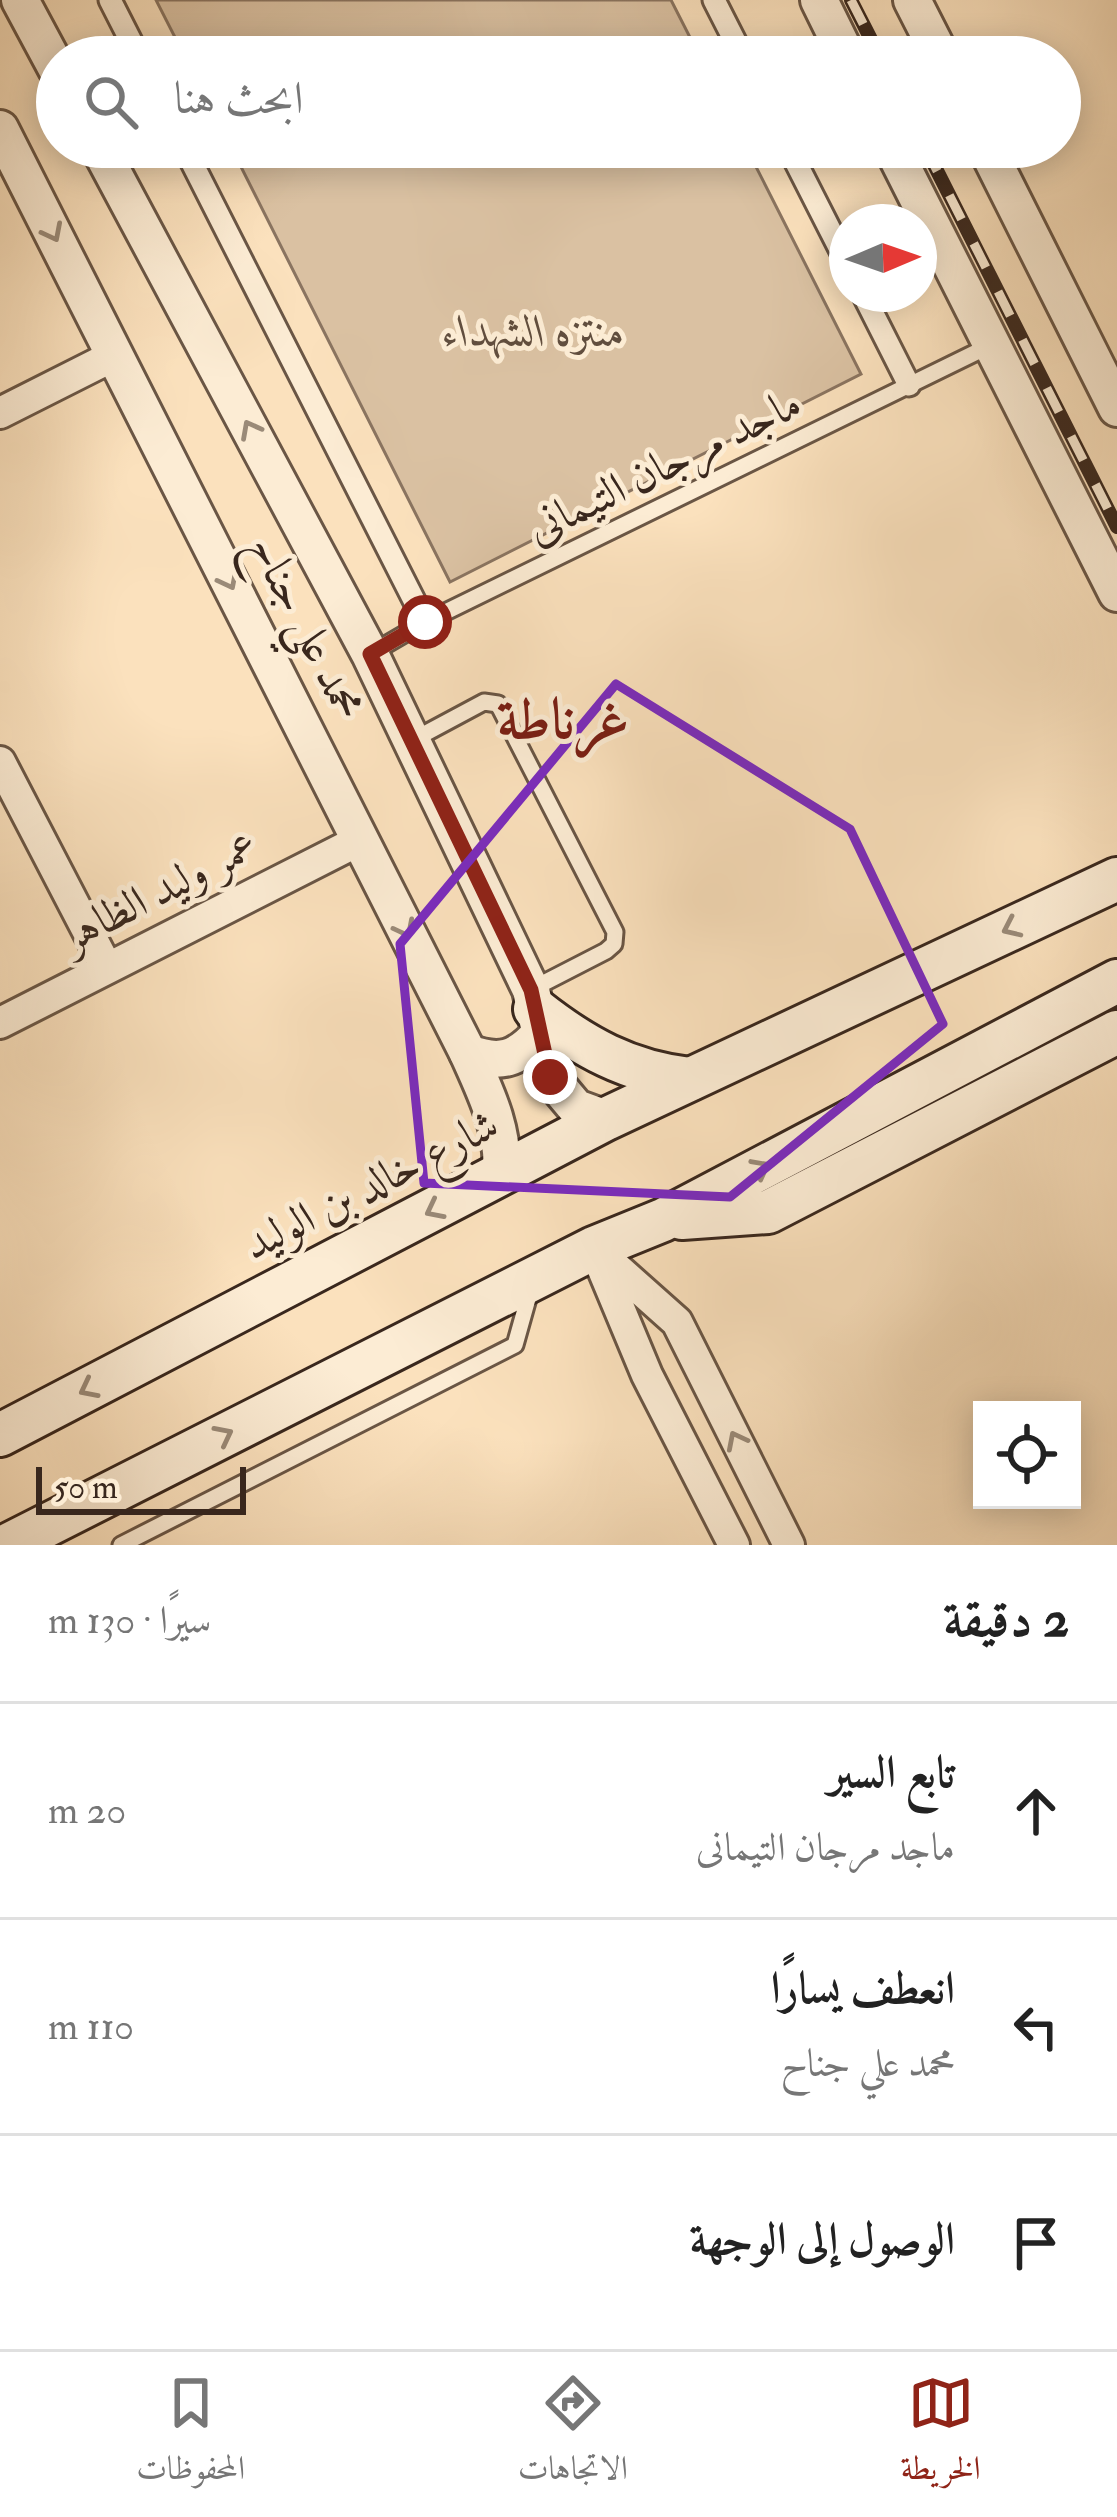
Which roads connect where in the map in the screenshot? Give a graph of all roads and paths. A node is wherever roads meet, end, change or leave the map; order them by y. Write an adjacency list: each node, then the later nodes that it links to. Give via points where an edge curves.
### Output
1 (20, 0): 6 (street)
2 (110, 0): 7 (street)
3 (714, 0): 8 (street)
4 (819, 0): 9 (street)
5 (912, 0): 10 (street)
6 (40, 36)
7 (128, 36)
8 (732, 36)
9 (837, 36)
10 (930, 36)
11 (0, 129): 20 (street, محمد علي جناح, one-way to 20)
12 (110, 168): 26 (street, محمد علي جناح, one-way to 12)
13 (195, 168): 25 (street)
14 (799, 168): 17 (street)
15 (902, 168): 19 (street)
16 (997, 168): 22 (street)
17 (829, 227)
18 (872, 312): 21 (street)
19 (991, 346): 21 (lane, ماجد مرجان التيمانى); 24 (street)
20 (115, 355): 23 (street); 29 (street, محمد علي جناح, one-way to 29)
21 (909, 386): 25 (lane, ماجد مرجان التيمانى)
22 (1117, 408)
23 (0, 413)
24 (1117, 593)
25 (425, 622): 26 (lane, ماجد مرجان التيمانى)
26 (370, 654): 27 (street, محمد علي جناح)
27 (410, 742): 33 (street, محمد علي جناح); 33 (lane, via 484,702 498,704 615,932 614,944)
28 (0, 762): 31 (street)
29 (360, 840): 31 (street, عمر وليد الظاهر); 36 (street, محمد علي جناح, one-way to 36)
30 (1117, 879): 37 (main road, شارع خالد بن الوليد, one-way to 37)
31 (107, 968): 34 (street, عمر وليد الظاهر)
32 (1117, 981): 40 (main road, one-way to 32)
33 (535, 1011): 36 (street, via 523,1052 490,1061); 37 (main road, via 622,1064); 38 (street, محمد علي جناح, via 562,1096)
34 (0, 1023)
35 (1117, 1032): 40 (main road, via 768,1212)
36 (468, 1053): 39 (street, محمد علي جناح, via 494,1109)
37 (690, 1079): 38 (main road, شارع خالد بن الوليد)
38 (606, 1119): 39 (main road, شارع خالد بن الوليد)
39 (501, 1175): 43 (main road, شارع خالد بن الوليد, one-way to 43)
40 (663, 1220): 41 (main road)
41 (594, 1247): 42 (main road); 46 (street, via 646,1375); 47 (street, one-way to 41, via 677,1322)
42 (534, 1278): 44 (main road, one-way to 42); 45 (lane, via 515,1345)
43 (0, 1435)
44 (8, 1545)
45 (121, 1545)
46 (734, 1545)
47 (789, 1545)

